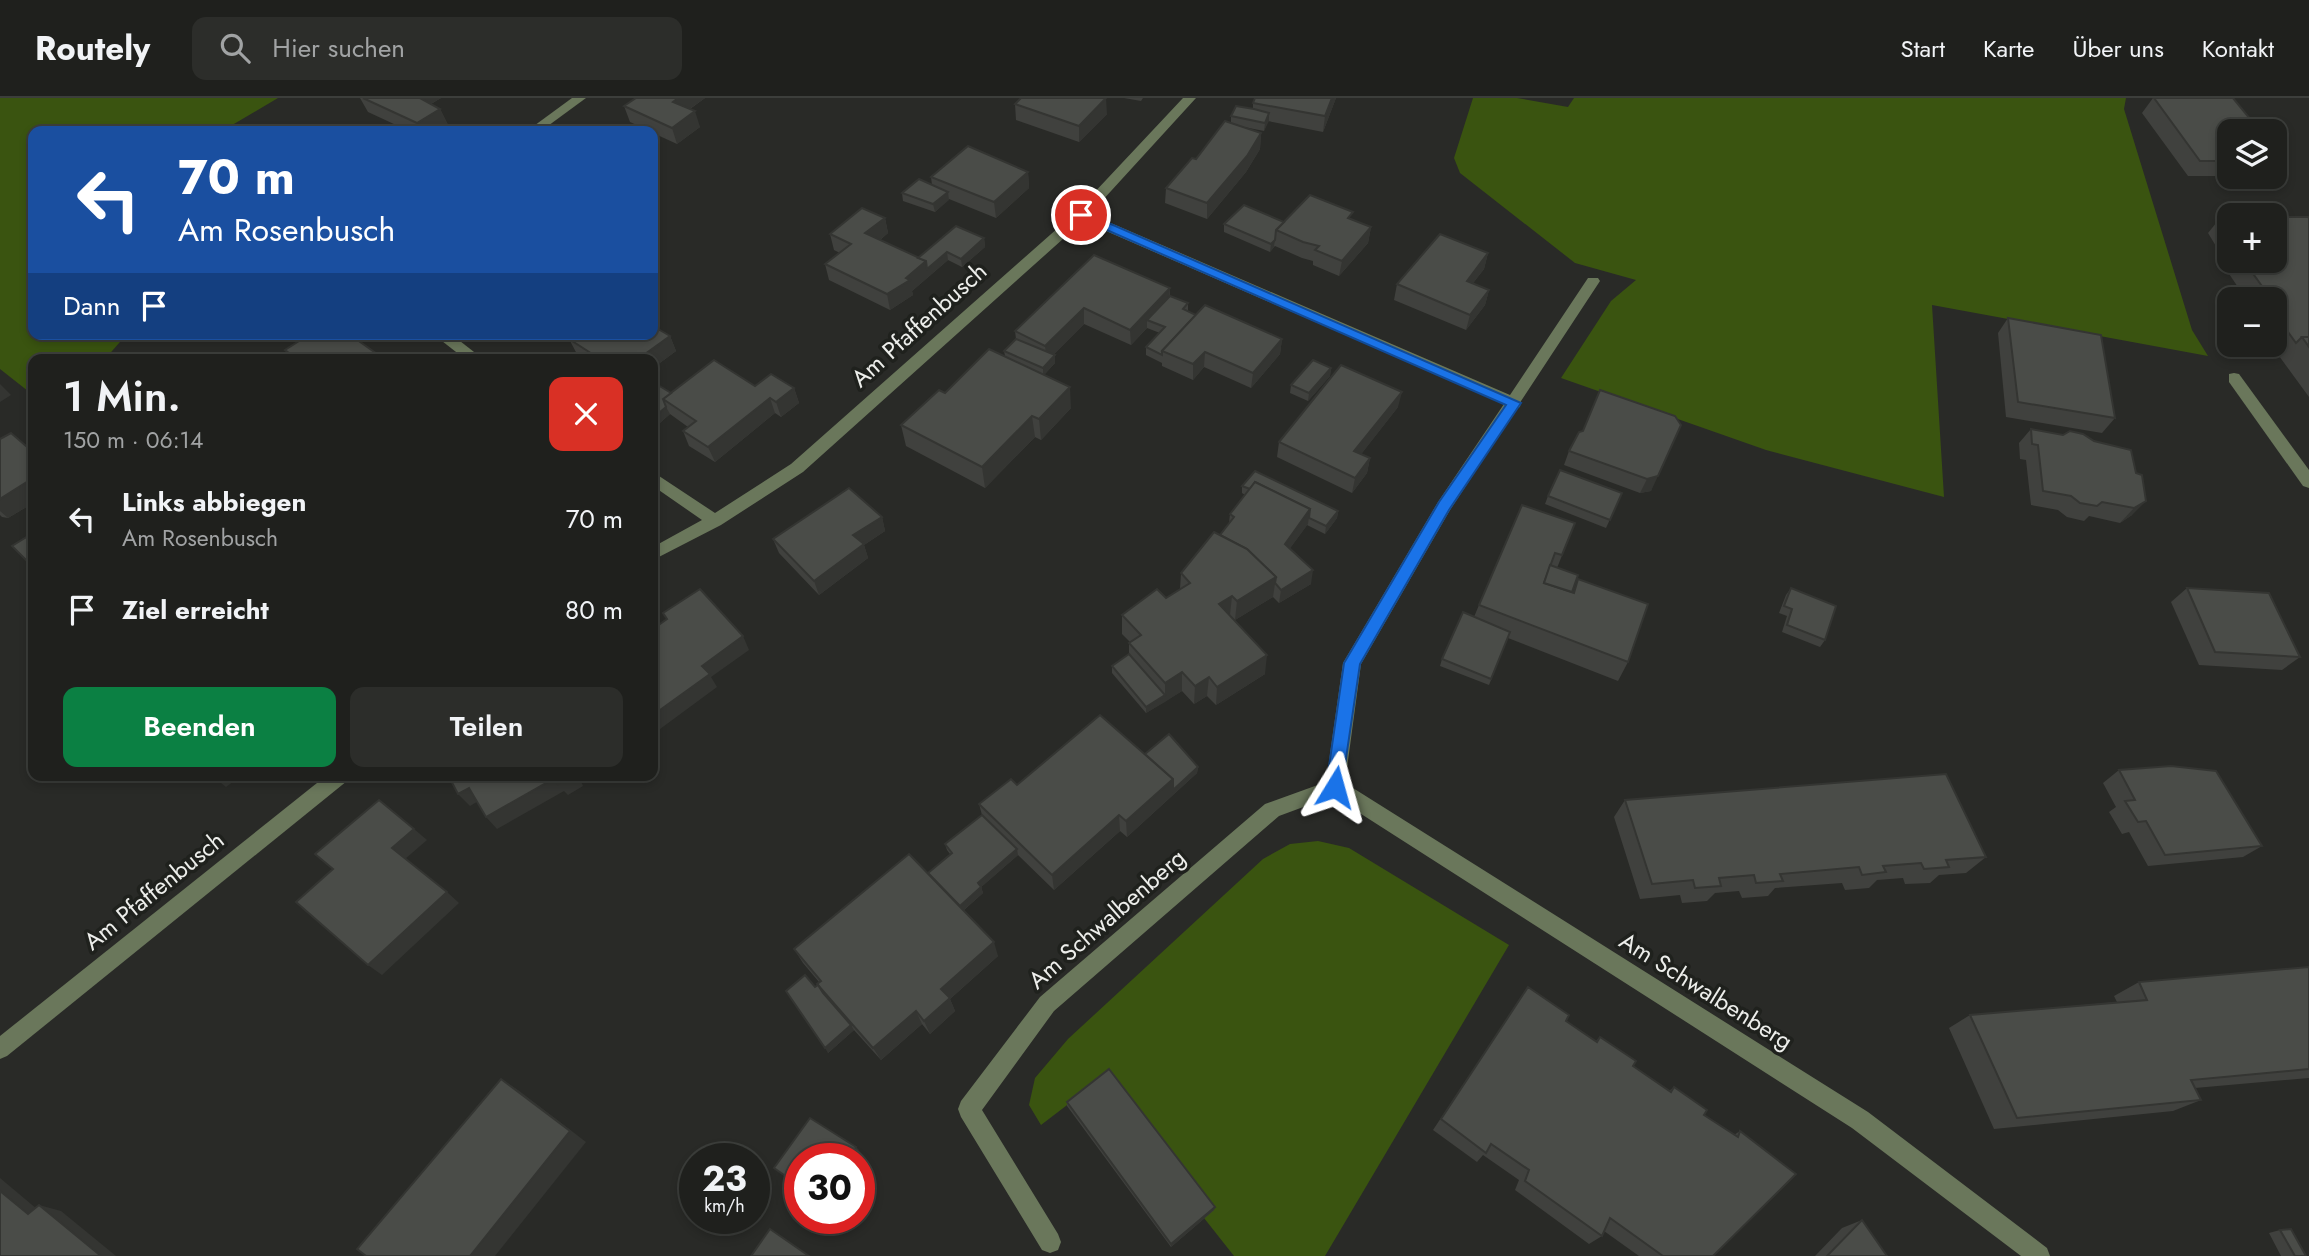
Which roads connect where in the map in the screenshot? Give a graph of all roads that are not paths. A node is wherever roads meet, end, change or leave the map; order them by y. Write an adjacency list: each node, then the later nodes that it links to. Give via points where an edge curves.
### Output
1 (580, 98): 3 (street)
2 (1189, 98): 4 (street, Am Pfaffenbusch)
3 (540, 126)
4 (1081, 215): 9 (street); 12 (street, Am Pfaffenbusch, via 797,468)
5 (1594, 281): 9 (street)
6 (449, 340): 7 (street)
7 (469, 354)
8 (2234, 378): 11 (street)
9 (1514, 403): 15 (street, via 1444,506 1352,663)
10 (658, 481): 12 (street)
11 (2309, 482)
12 (715, 521): 13 (street, Am Pfaffenbusch)
13 (658, 551)
14 (334, 781): 16 (street, Am Pfaffenbusch)
15 (1335, 787): 17 (street, Am Schwalbenberg, via 1272,810 1047,1004 969,1109); 18 (street, Am Schwalbenberg, via 1860,1120)
16 (0, 1049)
17 (1049, 1242)
18 (2039, 1256)

